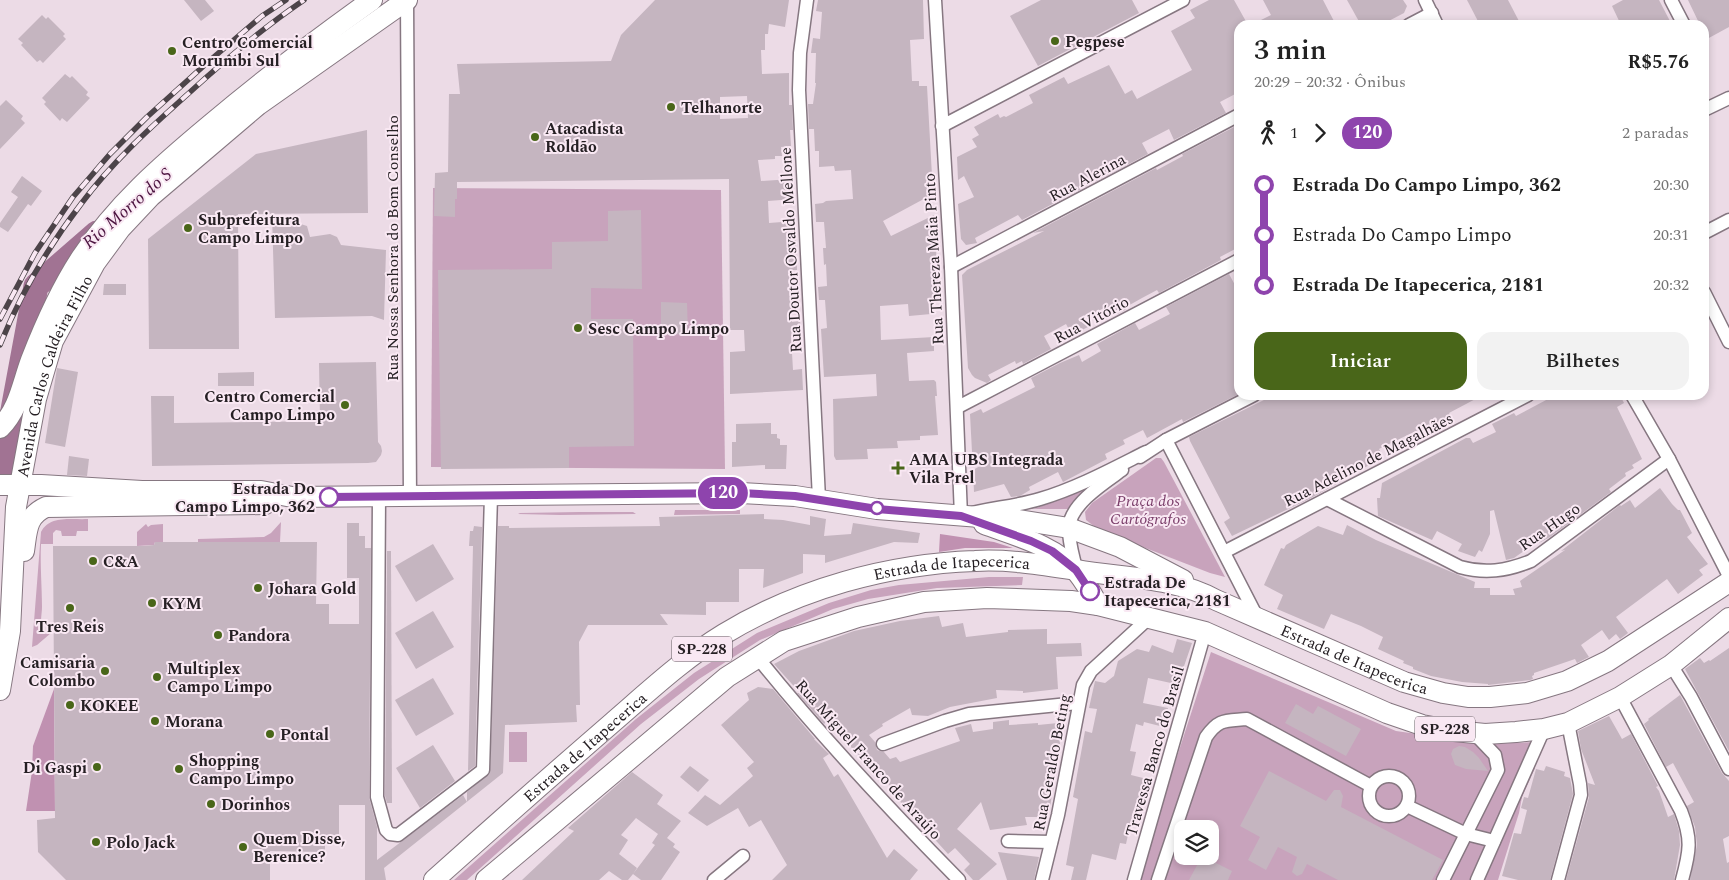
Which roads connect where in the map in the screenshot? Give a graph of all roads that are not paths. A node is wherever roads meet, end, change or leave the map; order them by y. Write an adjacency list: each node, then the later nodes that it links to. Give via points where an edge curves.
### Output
1 (372, 0): 26 (main road, Avenida Carlos Caldeira Filho, via 232,106 143,183 109,219 65,284 30,362 15,408)
2 (407, 0): 30 (main road, Avenida Carlos Caldeira Filho, via 258,105 151,196 120,229 95,263 53,341); 34 (street, Rua Nossa Senhora do Bom Conselho)
3 (807, 0): 36 (street, Rua Doutor Osvaldo Mellone, via 799,90)
4 (935, 0): 15 (street, Rua Thereza Maia Pinto)
5 (1183, 0): 15 (street)
6 (1425, 0): 8 (street)
7 (1671, 0): 11 (street)
8 (1432, 13): 9 (street); 10 (street)
9 (1419, 20)
10 (1436, 20)
11 (1681, 20)
12 (1729, 98): 13 (street)
13 (1709, 108)
14 (1234, 118): 19 (street, Rua Alerina)
15 (942, 126): 19 (street, Rua Thereza Maia Pinto)
16 (1729, 220): 17 (street)
17 (1709, 230)
18 (1234, 263): 25 (street, Rua Vitório)
19 (951, 267): 25 (street, Rua Thereza Maia Pinto)
20 (1709, 302): 21 (street)
21 (1729, 342)
22 (1244, 400): 27 (street)
23 (1518, 400): 35 (street, Rua Adelino de Magalhães)
24 (1635, 400): 29 (street)
25 (958, 407): 37 (street, Rua Thereza Maia Pinto)
26 (0, 428)
27 (1166, 440): 28 (street); 39 (street)
28 (1146, 452): 37 (street, via 1067,490); 38 (street, via 1080,504 1072,513)
29 (1669, 459): 35 (street, Rua Hugo, via 1531,561 1494,572 1460,566); 41 (street)
30 (10, 485): 32 (main road, via 261,492); 48 (main road, Avenida Carlos Caldeira Filho, via 16,507)
31 (491, 496): 33 (street, via 483,770 398,835 386,830 377,797); 34 (main road); 36 (main road, via 741,493)
32 (292, 497): 33 (main road); 48 (main road, via 263,505 56,506 39,511 28,526)
33 (379, 497): 34 (main road)
34 (410, 497)
35 (1327, 499): 39 (street, Rua Adelino de Magalhães)
36 (819, 500): 37 (main road)
37 (961, 516): 38 (main road); 40 (main road, via 1031,541 1052,551)
38 (1069, 528): 40 (street); 43 (main road, via 1120,547)
39 (1224, 552): 45 (street)
40 (1076, 570): 43 (main road, Estrada de Itapecerica / SP-228, via 1168,583); 44 (main road); 67 (main road, Estrada de Itapecerica / SP-228, via 977,561 928,565 851,580 754,618 687,659)
41 (1729, 576)
42 (1729, 582): 45 (main road, Estrada de Itapecerica / SP-228, via 1600,665 1567,681 1490,697 1443,693 1404,682)
43 (1204, 593): 45 (main road, Estrada de Itapecerica / SP-228)
44 (1098, 604): 46 (main road, Estrada de Itapecerica / SP-228); 50 (main road, Estrada de Itapecerica / SP-228, via 987,598 924,602 858,616 816,630 784,641)
45 (1257, 617)
46 (1150, 618): 49 (main road, Estrada de Itapecerica / SP-228); 54 (street, Rua Geraldo Beting, via 1091,671)
47 (1729, 618): 51 (main road, Estrada de Itapecerica / SP-228)
48 (10, 631): 52 (main road, Avenida Carlos Caldeira Filho)
49 (1205, 632): 57 (main road, Estrada de Itapecerica / SP-228, via 1387,713 1422,725); 72 (street, Travessa Banco do Brasil)
50 (758, 658): 68 (main road, Estrada de Itapecerica / SP-228, via 727,677); 70 (street, Rua Miguel Franco de Araújo, via 852,767)
51 (1671, 665): 53 (main road, Estrada de Itapecerica / SP-228); 59 (street)
52 (0, 690)
53 (1620, 697): 55 (main road, Estrada de Itapecerica / SP-228); 77 (street, via 1687,826 1690,842)
54 (1078, 703): 58 (street, via 969,714); 65 (street, Rua Geraldo Beting)
55 (1568, 723): 56 (main road, Estrada de Itapecerica / SP-228); 76 (street, via 1581,795)
56 (1544, 729): 57 (main road, Estrada de Itapecerica / SP-228); 64 (street)
57 (1472, 732): 62 (street, via 1496,755 1498,770)
58 (884, 744)
59 (1729, 768)
60 (1371, 786): 61 (street, via 1381,778 1393,776 1404,783 1409,794); 61 (street, via 1368,798 1379,813 1398,815); 73 (street, via 1247,719 1215,725 1206,737)
61 (1407, 806): 62 (street)
62 (1466, 834): 64 (street); 74 (street)
63 (1008, 841): 65 (street)
64 (1494, 841): 75 (street)
65 (1051, 842): 71 (street, Rua Geraldo Beting)
66 (743, 856): 69 (street)
67 (434, 880)
68 (486, 880)
69 (714, 880)
70 (959, 880)
71 (1042, 880)
72 (1134, 880)
73 (1158, 880)
74 (1443, 880)
75 (1478, 880)
76 (1558, 880)
77 (1682, 880)

